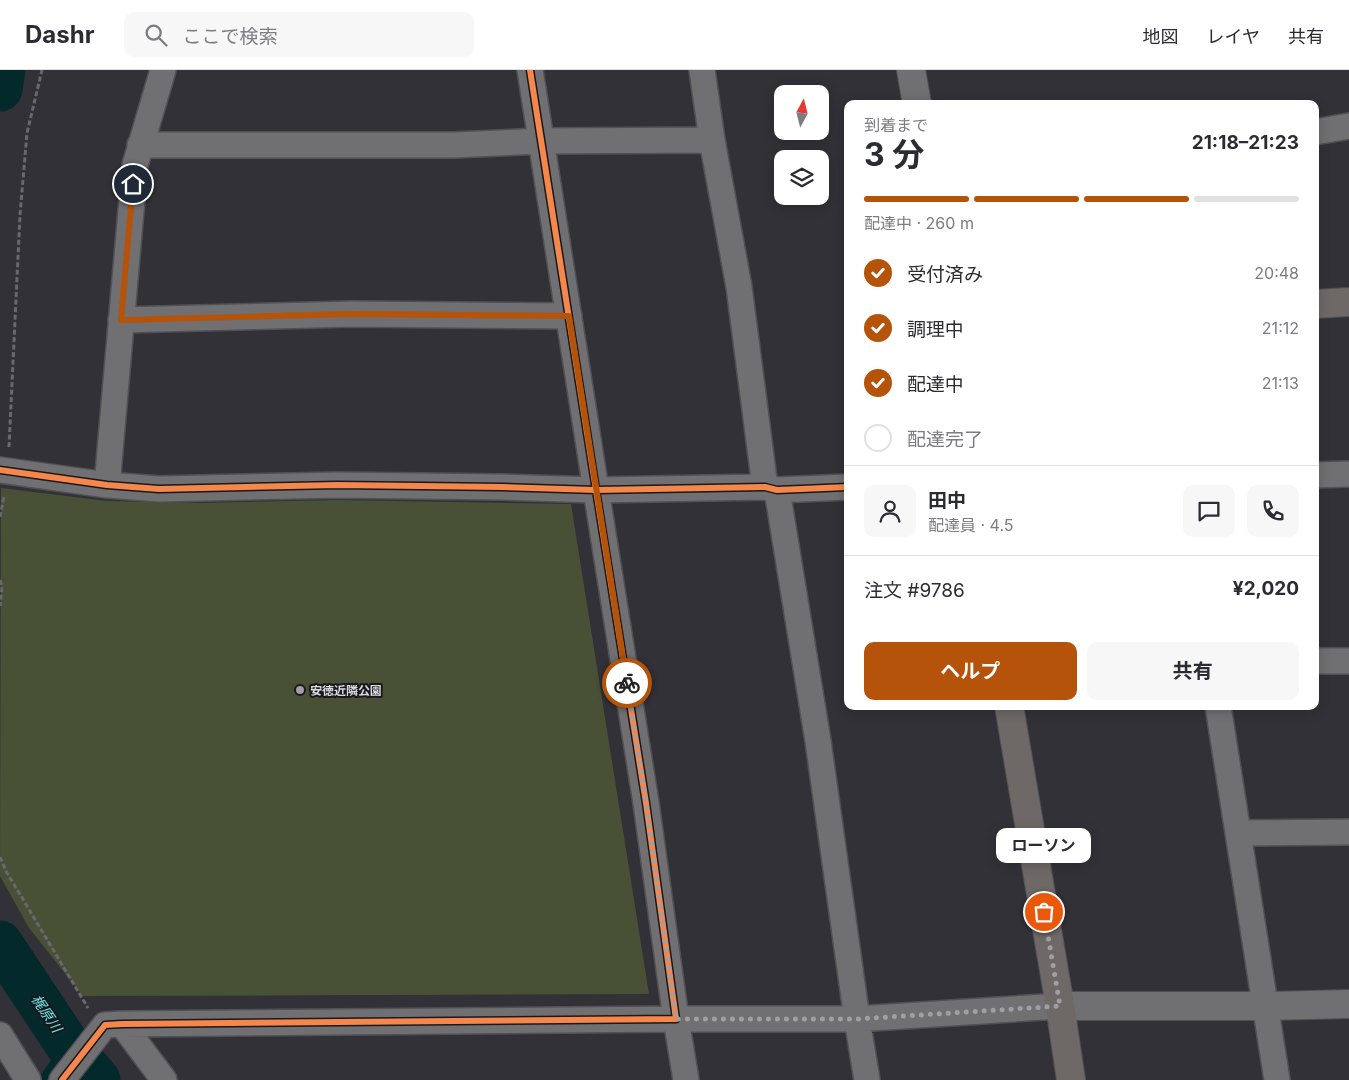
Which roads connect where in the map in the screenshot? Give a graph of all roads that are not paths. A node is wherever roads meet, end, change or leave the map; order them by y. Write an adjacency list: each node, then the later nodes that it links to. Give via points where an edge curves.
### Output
1 (163, 70): 10 (street)
2 (530, 70): 9 (street)
3 (702, 70): 8 (street)
4 (911, 70): 5 (street)
5 (916, 100)
6 (1349, 126): 7 (street)
7 (1319, 131)
8 (712, 140): 9 (street); 20 (street)
9 (542, 141): 10 (street, via 454,145); 13 (street)
10 (140, 145): 14 (street, via 135,165)
11 (1349, 302): 12 (main road)
12 (1319, 304)
13 (569, 316): 14 (street, via 352,314); 21 (street)
14 (121, 320): 18 (street)
15 (4, 471): 18 (street)
16 (1349, 474): 17 (street)
17 (1319, 475)
18 (108, 485): 21 (street, via 160,489 337,485)
19 (844, 487): 20 (street)
20 (771, 488): 21 (street); 32 (street, via 818,741)
21 (596, 490): 31 (street, via 646,803)
22 (1349, 660): 23 (street)
23 (1319, 661)
24 (1009, 710): 29 (main road)
25 (1219, 710): 27 (street)
26 (1349, 832): 27 (street)
27 (1238, 833): 30 (street)
28 (1349, 1004): 30 (street)
29 (1060, 1006): 30 (street); 32 (street); 40 (main road)
30 (1266, 1006): 41 (street)
31 (676, 1019): 32 (street); 33 (street); 38 (street)
32 (857, 1019): 39 (street)
33 (112, 1027): 36 (street); 37 (street)
34 (0, 1035): 35 (street)
35 (28, 1080)
36 (62, 1080)
37 (164, 1080)
38 (686, 1080)
39 (867, 1080)
40 (1071, 1080)
41 (1277, 1080)

